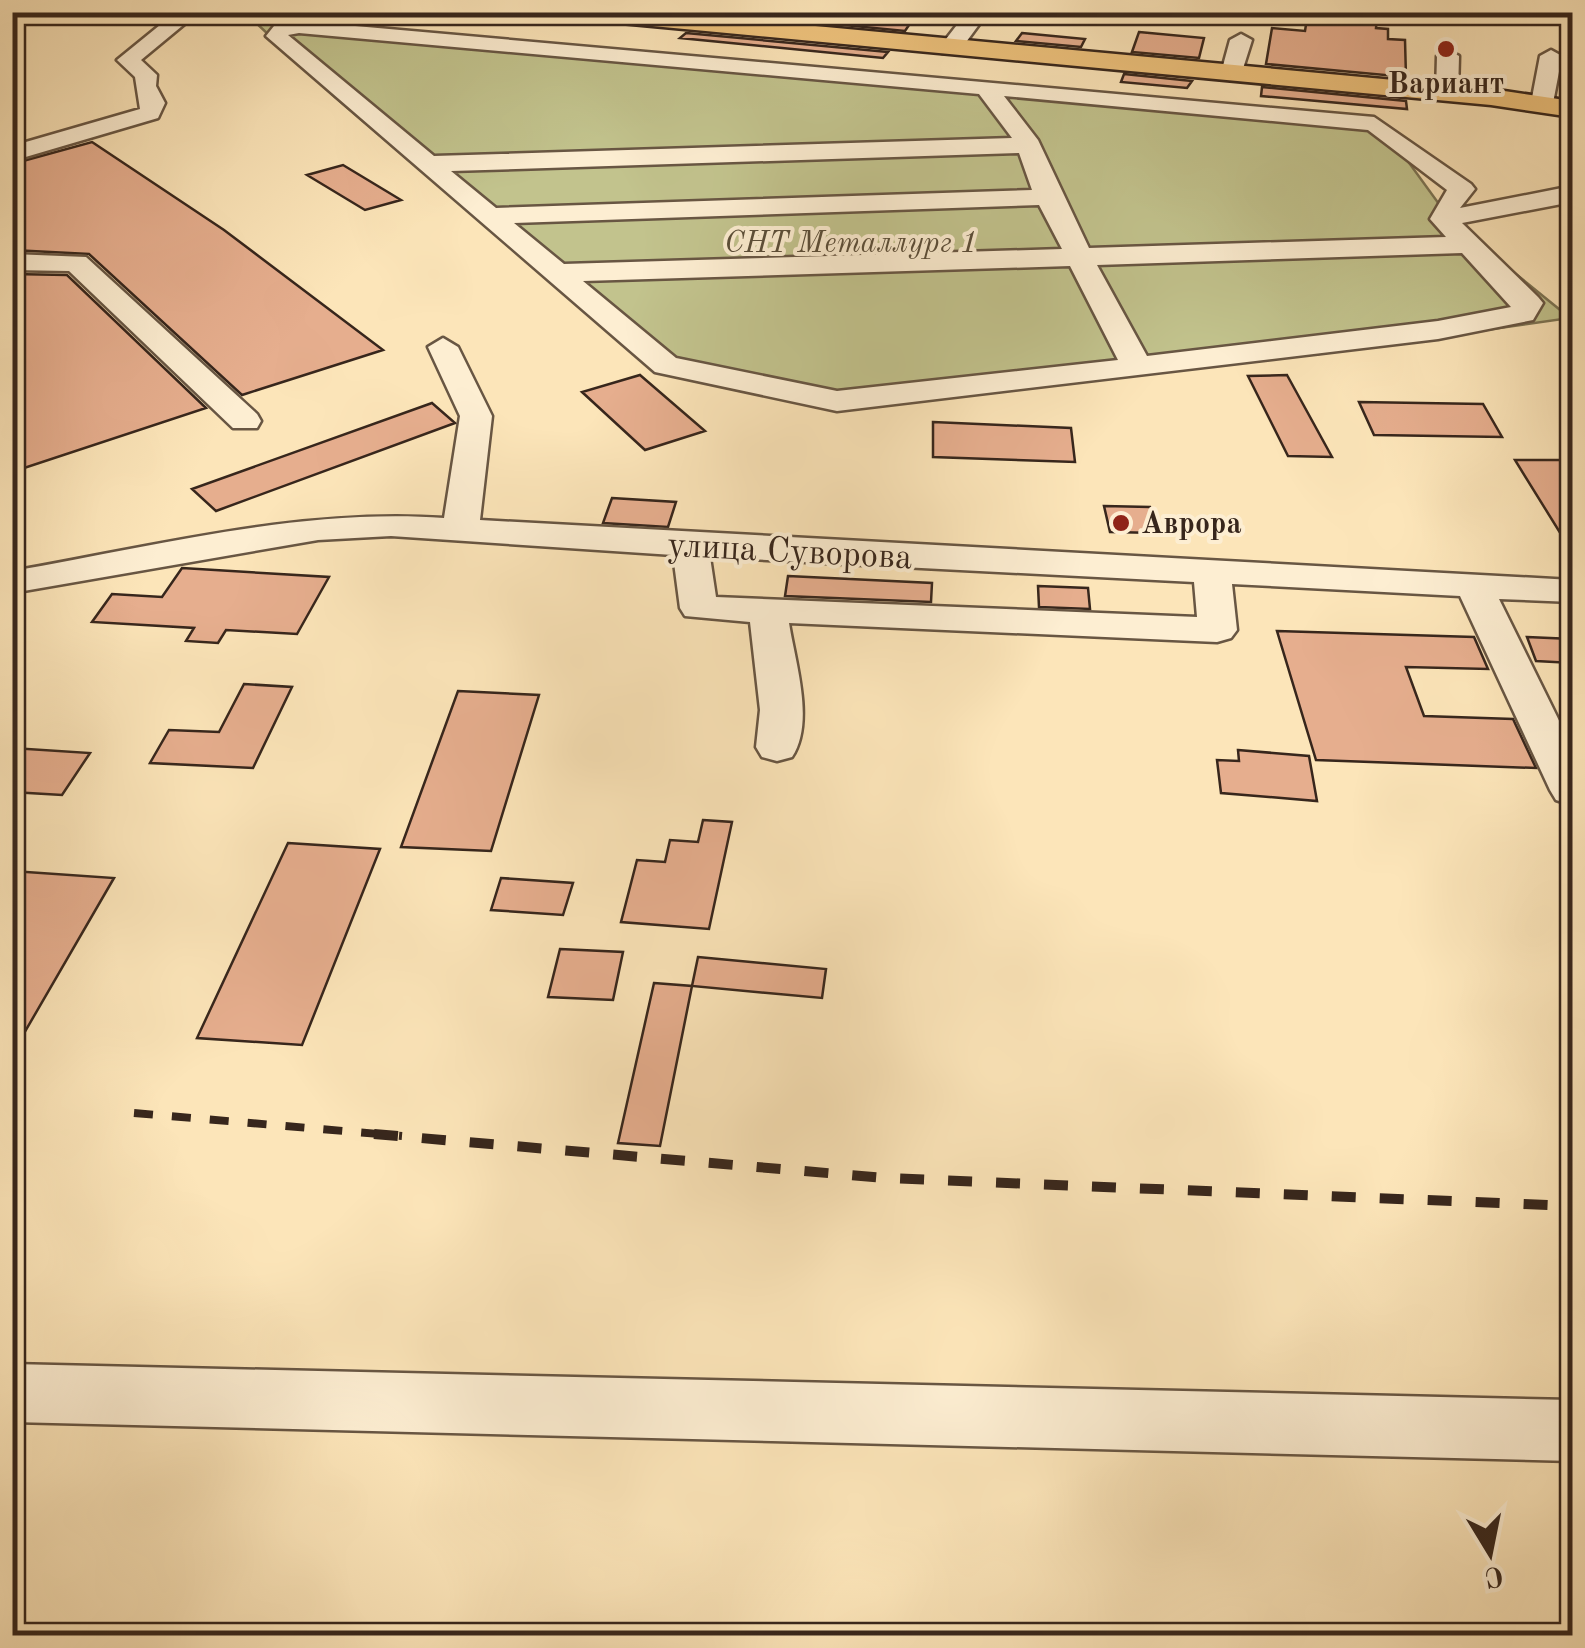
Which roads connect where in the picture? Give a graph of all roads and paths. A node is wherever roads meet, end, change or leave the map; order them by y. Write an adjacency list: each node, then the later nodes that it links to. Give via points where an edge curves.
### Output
1 (189, 12): 14 (street, via 128,60 146,75 150,112)
2 (578, 12): 5 (main road)
3 (976, 15): 5 (street)
4 (1240, 40): 8 (street)
5 (950, 48): 8 (main road)
6 (1448, 56): 10 (street)
7 (1551, 56): 11 (street)
8 (1232, 73): 10 (main road)
9 (986, 88): 13 (street); 15 (street, via 281,30 276,36); 19 (street, via 1374,124 1462,189)
10 (1447, 92): 11 (main road)
11 (1542, 102): 12 (main road)
12 (1572, 110)
13 (1028, 145): 15 (street); 17 (street)
14 (12, 154)
15 (424, 164): 18 (street)
16 (1572, 194): 19 (street)
17 (1048, 197): 18 (street); 21 (street)
18 (486, 216): 23 (street)
19 (1443, 219): 20 (street)
20 (1469, 245): 21 (street); 25 (street, via 1528,303 1524,314)
21 (1078, 256): 23 (street); 25 (street)
22 (12, 262): 26 (street, via 76,264)
23 (556, 273): 25 (street, via 666,365 837,401)
24 (443, 347): 27 (street, via 476,416)
25 (1136, 367)
26 (245, 422)
27 (461, 526): 28 (street, улица Суворова); 31 (street, улица Суворова, via 318,529)
28 (690, 545): 29 (street, улица Суворова); 35 (street, via 699,608)
29 (1008, 562): 30 (street, улица Суворова); 34 (street)
30 (1212, 572): 32 (street, улица Суворова); 35 (street, via 1218,630)
31 (12, 582)
32 (1474, 586): 33 (street, улица Суворова); 37 (street)
33 (1572, 591)
34 (1009, 605)
35 (768, 611): 36 (street, via 781,710)
36 (778, 747)
37 (1572, 790)
38 (12, 1392): 39 (street)
39 (1572, 1431)

